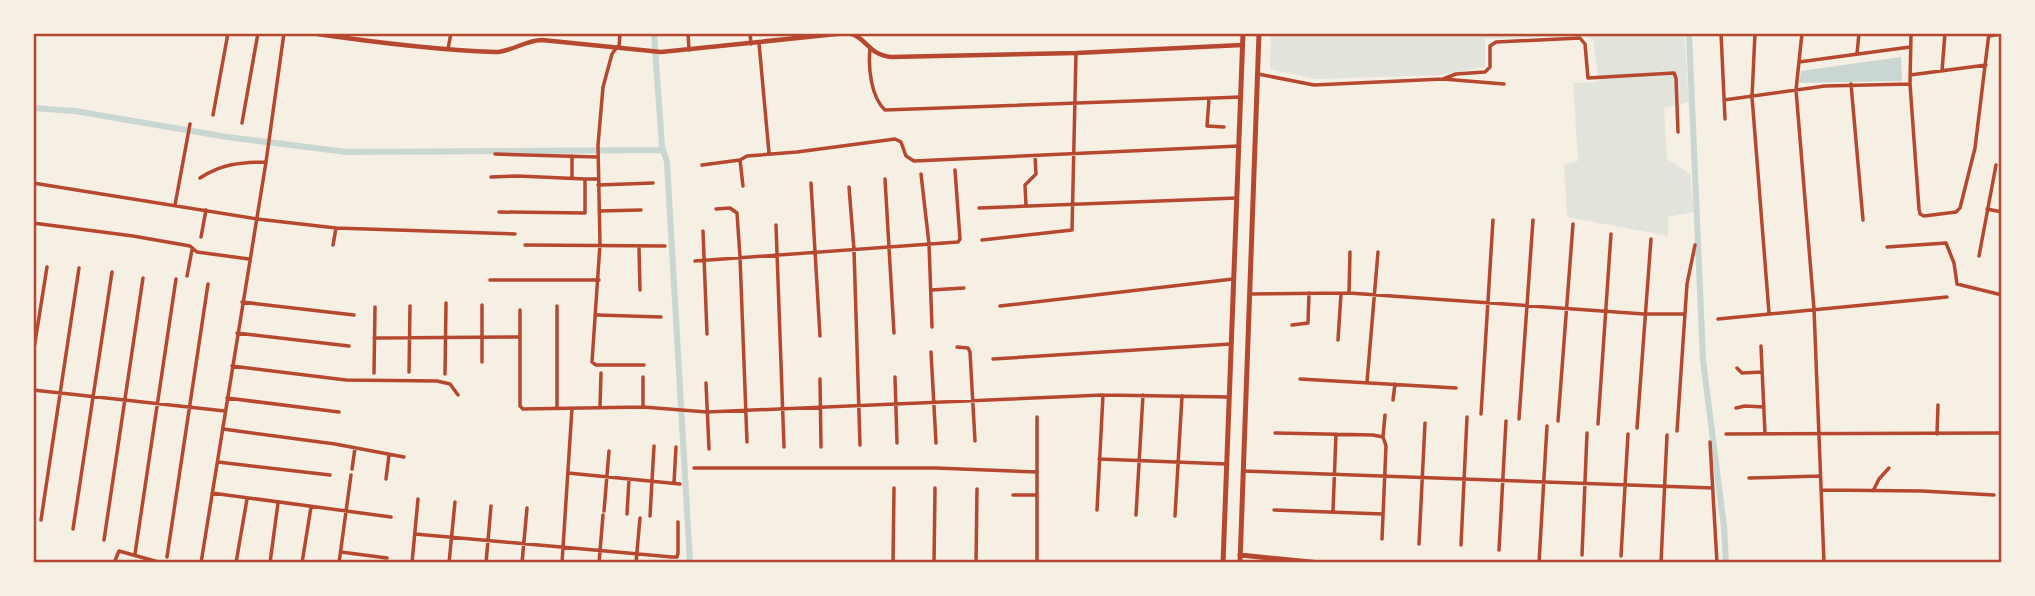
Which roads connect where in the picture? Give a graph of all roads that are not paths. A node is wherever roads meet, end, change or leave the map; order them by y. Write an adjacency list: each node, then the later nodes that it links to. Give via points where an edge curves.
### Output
1 (228, 33): 49 (street)
2 (258, 33): 51 (street)
3 (285, 33): 63 (street)
4 (310, 33): 29 (street)
5 (451, 33): 29 (street)
6 (551, 33): 23 (street)
7 (620, 33): 27 (street)
8 (688, 33): 31 (street)
9 (756, 33): 19 (street)
10 (847, 33): 22 (street); 30 (street, via 859,37)
11 (1243, 33): 26 (main road)
12 (1259, 33): 37 (main road)
13 (1721, 33): 47 (street)
14 (1755, 33): 45 (street)
15 (1802, 33): 34 (street)
16 (1859, 33): 33 (street)
17 (1911, 33): 28 (street)
18 (1945, 33): 36 (street)
19 (750, 34): 25 (street)
20 (1989, 34): 21 (street); 35 (street)
21 (2002, 34)
22 (812, 35): 24 (street)
23 (551, 40): 27 (street); 29 (street, via 530,41 497,52)
24 (759, 43): 25 (street); 56 (street)
25 (751, 44): 31 (street)
26 (1242, 45): 32 (street); 44 (main road)
27 (618, 47): 31 (street); 59 (street, via 603,87)
28 (1910, 47): 33 (street); 38 (street)
29 (448, 49)
30 (870, 49): 32 (street, via 891,57); 48 (street, via 868,63 878,101 885,110)
31 (689, 50)
32 (1076, 53): 48 (street)
33 (1857, 54): 34 (street)
34 (1799, 62): 43 (street)
35 (1986, 65): 36 (street); 42 (street, via 1972,159 1960,208 1954,213 1920,214)
36 (1942, 71): 38 (street)
37 (1258, 74): 39 (street, via 1314,85); 140 (main road)
38 (1910, 75): 42 (street)
39 (1443, 79): 40 (street); 54 (street, via 1485,72 1490,67 1490,46 1496,42 1580,38 1585,44 1587,78 1674,73)
40 (1504, 84)
41 (1852, 84): 42 (street); 43 (street); 94 (street)
42 (1910, 84)
43 (1796, 90): 45 (street); 155 (street)
44 (1241, 97): 46 (street); 55 (main road)
45 (1752, 97): 47 (street); 158 (street)
46 (1209, 99): 48 (street); 53 (street, via 1208,126)
47 (1724, 100): 50 (street)
48 (1075, 103): 57 (street)
49 (213, 115)
50 (1725, 118)
51 (242, 123)
52 (190, 125): 81 (street)
53 (1224, 127)
54 (1678, 132)
55 (1239, 146): 57 (street); 79 (main road)
56 (769, 153): 61 (street, via 898,139 906,156 914,161); 62 (street)
57 (1073, 153): 61 (street); 80 (street)
58 (495, 155): 60 (street)
59 (597, 155): 60 (street); 73 (street)
60 (572, 156): 70 (street)
61 (1035, 156): 82 (street, via 1035,176 1026,184)
62 (740, 160): 64 (street); 77 (street)
63 (266, 162): 69 (street, via 227,165); 91 (street)
64 (702, 165)
65 (1996, 165): 85 (street)
66 (956, 170): 106 (street, via 960,239)
67 (921, 174): 106 (street)
68 (491, 177): 70 (street)
69 (200, 178)
70 (572, 178): 71 (street)
71 (585, 179): 73 (street); 89 (street, via 585,213)
72 (885, 179): 112 (street)
73 (598, 182): 75 (street); 88 (street)
74 (33, 183): 81 (street)
75 (653, 183)
76 (811, 183): 116 (street)
77 (743, 186)
78 (849, 187): 115 (street)
79 (1237, 198): 80 (street); 131 (main road)
80 (1071, 203): 82 (street); 104 (street, via 1072,230)
81 (175, 205): 86 (street)
82 (1026, 205): 83 (street)
83 (979, 208)
84 (716, 209): 121 (street, via 730,208 737,213)
85 (1987, 209): 90 (street); 120 (street)
86 (206, 210): 91 (street); 102 (street)
87 (641, 210): 88 (street)
88 (599, 211): 105 (street)
89 (499, 212)
90 (2002, 212)
91 (257, 219): 98 (street); 122 (street)
92 (1493, 220): 147 (street)
93 (1533, 220): 152 (street)
94 (1863, 220)
95 (33, 223): 114 (street)
96 (1573, 224): 154 (street)
97 (776, 225): 119 (street)
98 (336, 228): 100 (street); 107 (street)
99 (703, 232): 123 (street)
100 (515, 234)
101 (1611, 234): 157 (street)
102 (201, 237)
103 (1651, 239): 159 (street)
104 (982, 240)
105 (600, 244): 108 (street); 110 (street); 133 (street)
106 (929, 244): 112 (street); 137 (street)
107 (333, 245)
108 (525, 245)
109 (1695, 245): 160 (street)
110 (639, 246): 111 (street); 136 (street)
111 (665, 246)
112 (890, 247): 115 (street); 168 (street)
113 (1887, 247): 143 (street, via 1946,243 1957,284)
114 (192, 248): 122 (street); 128 (street)
115 (854, 250): 116 (street); 223 (street)
116 (816, 252): 119 (street); 174 (street)
117 (1350, 252): 139 (street)
118 (1378, 252): 142 (street)
119 (778, 255): 121 (street); 228 (street)
120 (1979, 256)
121 (740, 257): 123 (street); 230 (street)
122 (249, 259): 145 (street)
123 (704, 260): 124 (street); 169 (street)
124 (695, 261)
125 (47, 267): 182 (street)
126 (79, 268): 204 (street)
127 (112, 272): 209 (street)
128 (187, 276)
129 (144, 278): 213 (street)
130 (176, 279): 216 (street)
131 (1233, 279): 151 (street); 177 (main road)
132 (490, 280): 133 (street)
133 (599, 280): 162 (street)
134 (208, 284): 219 (street)
135 (964, 288): 137 (street)
136 (640, 290)
137 (930, 290): 166 (street)
138 (1309, 293): 140 (street); 141 (street); 165 (street, via 1308,323)
139 (1349, 293): 141 (street); 142 (street)
140 (1249, 294): 197 (main road)
141 (1341, 294): 176 (street)
142 (1376, 295): 147 (street); 200 (street)
143 (2002, 295)
144 (1947, 297): 155 (street)
145 (242, 302): 161 (street); 167 (street)
146 (446, 303): 171 (street)
147 (1488, 303): 152 (street); 233 (street)
148 (482, 305): 172 (street)
149 (410, 306): 170 (street)
150 (557, 306): 220 (street)
151 (1000, 306)
152 (1527, 306): 154 (street); 237 (street)
153 (375, 307): 175 (street)
154 (1566, 308): 157 (street); 239 (street)
155 (1814, 309): 158 (street); 249 (street)
156 (520, 310): 173 (street)
157 (1606, 312): 159 (street); 241 (street)
158 (1769, 313): 164 (street)
159 (1644, 314): 160 (street); 243 (street)
160 (1685, 314): 245 (street)
161 (354, 315)
162 (597, 315): 163 (street); 185 (street, via 593,364)
163 (661, 317)
164 (1718, 319)
165 (1292, 325)
166 (932, 327)
167 (237, 333): 178 (street); 186 (street)
168 (894, 333)
169 (707, 334)
170 (410, 337): 171 (street); 175 (street); 188 (street)
171 (446, 337): 172 (street); 192 (street)
172 (482, 337): 173 (street); 184 (street)
173 (519, 337): 220 (street, via 521,408)
174 (820, 337)
175 (374, 338): 190 (street)
176 (1338, 340)
177 (1231, 344): 183 (street); 198 (main road)
178 (349, 346)
179 (1761, 346): 189 (street)
180 (957, 347): 214 (street, via 970,352)
181 (931, 352): 215 (street)
182 (33, 355)
183 (993, 359)
184 (482, 362)
185 (645, 365)
186 (232, 366): 205 (street, via 346,380 438,381 450,384); 211 (street)
187 (1737, 368): 189 (street, via 1742,373)
188 (409, 372)
189 (1762, 372): 224 (street)
190 (374, 373)
191 (601, 373): 221 (street)
192 (445, 374)
193 (643, 377): 222 (street)
194 (895, 377): 217 (street)
195 (820, 379): 226 (street)
196 (1300, 379): 200 (street)
197 (1246, 381): 198 (main road); 280 (main road)
198 (1229, 382): 210 (main road)
199 (706, 383): 232 (street)
200 (1367, 383): 201 (street)
201 (1395, 384): 202 (street); 212 (street)
202 (1456, 388)
203 (33, 390): 204 (street)
204 (60, 393): 209 (street); 328 (street)
205 (458, 395)
206 (1103, 395): 207 (street); 214 (street); 272 (street)
207 (1143, 395): 208 (street); 273 (street)
208 (1182, 396): 210 (street); 275 (street)
209 (92, 397): 213 (street); 330 (street)
210 (1228, 397): 276 (main road)
211 (227, 398): 229 (street); 231 (street)
212 (1393, 400)
213 (126, 401): 216 (street); 334 (street)
214 (973, 401): 215 (street); 257 (street)
215 (934, 403): 217 (street); 261 (street)
216 (158, 404): 219 (street); 344 (street)
217 (896, 405): 223 (street); 260 (street)
218 (1938, 405): 254 (street)
219 (190, 407): 229 (street); 349 (street)
220 (557, 407): 225 (street)
221 (600, 407): 222 (street); 225 (street)
222 (643, 407): 232 (street)
223 (859, 407): 226 (street); 262 (street)
224 (1764, 407): 227 (street); 248 (street)
225 (572, 408): 282 (street)
226 (821, 408): 228 (street); 266 (street)
227 (1736, 408)
228 (783, 409): 230 (street); 265 (street)
229 (225, 411): 244 (street)
230 (744, 411): 232 (street); 258 (street)
231 (339, 412)
232 (707, 412): 268 (street)
233 (1480, 414)
234 (1385, 415): 256 (street)
235 (1037, 417): 281 (street)
236 (1466, 417): 293 (street)
237 (1519, 419)
238 (1506, 421): 295 (street)
239 (1558, 421)
240 (1425, 423): 289 (street)
241 (1598, 424)
242 (1547, 426): 296 (street)
243 (1637, 428)
244 (222, 429): 267 (street); 274 (street)
245 (1677, 431)
246 (1587, 432): 297 (street)
247 (1275, 433): 251 (street)
248 (1765, 433): 249 (street); 253 (street)
249 (1818, 433): 254 (street); 286 (street)
250 (2002, 433): 254 (street)
251 (1336, 434): 256 (street); 285 (street)
252 (1628, 434): 298 (street)
253 (1726, 434)
254 (1937, 434)
255 (1667, 435): 299 (street)
256 (1383, 438): 288 (street)
257 (975, 441)
258 (747, 442)
259 (1710, 442): 302 (street)
260 (897, 443)
261 (936, 443)
262 (860, 445)
263 (654, 446): 294 (street)
264 (676, 447): 294 (street, via 677,483)
265 (784, 447)
266 (821, 447)
267 (355, 448): 270 (street); 279 (street)
268 (709, 449)
269 (609, 451): 287 (street)
270 (389, 455): 271 (street); 291 (street)
271 (404, 457)
272 (1099, 459): 273 (street); 317 (street)
273 (1139, 461): 275 (street); 323 (street)
274 (217, 462): 283 (street); 306 (street)
275 (1178, 463): 276 (street); 325 (street)
276 (1226, 464): 343 (main road)
277 (694, 468): 281 (street)
278 (1889, 468): 305 (street)
279 (352, 469)
280 (1242, 471): 285 (street); 346 (main road)
281 (1037, 472): 308 (street)
282 (568, 473): 287 (street); 339 (street)
283 (330, 475)
284 (351, 475): 320 (street)
285 (1334, 475): 288 (street); 319 (street)
286 (1820, 476): 290 (street); 304 (street)
287 (607, 477): 292 (street); 341 (street)
288 (1385, 477): 289 (street); 322 (street)
289 (1422, 478): 293 (street); 337 (street)
290 (1749, 478)
291 (386, 479)
292 (629, 479): 294 (street); 321 (street)
293 (1463, 480): 295 (street); 338 (street)
294 (652, 481): 324 (street)
295 (1503, 482): 296 (street); 340 (street)
296 (1543, 483): 297 (street); 372 (street)
297 (1585, 484): 298 (street); 347 (street)
298 (1624, 486): 299 (street); 348 (street)
299 (1663, 486): 302 (street); 373 (street)
300 (894, 488): 365 (street)
301 (935, 488): 366 (street)
302 (1713, 488): 374 (street)
303 (977, 489): 367 (street)
304 (1822, 490): 305 (street); 375 (street)
305 (1873, 491): 309 (street)
306 (212, 494): 310 (street); 353 (street)
307 (1013, 495): 308 (street)
308 (1037, 495): 368 (street)
309 (1994, 495)
310 (247, 499): 313 (street); 354 (street)
311 (418, 499): 331 (street)
312 (455, 502): 332 (street)
313 (278, 503): 315 (street); 355 (street)
314 (491, 506): 335 (street)
315 (311, 507): 320 (street); 356 (street)
316 (527, 508): 336 (street)
317 (1097, 510)
318 (1274, 510): 319 (street)
319 (1333, 511): 322 (street)
320 (346, 512): 326 (street); 342 (street)
321 (626, 514)
322 (1383, 514): 333 (street)
323 (1136, 515)
324 (650, 516)
325 (1175, 516)
326 (391, 517)
327 (640, 518): 345 (street)
328 (41, 520)
329 (678, 522): 345 (street, via 677,556)
330 (73, 529)
331 (415, 534): 332 (street); 358 (street)
332 (451, 538): 335 (street); 359 (street)
333 (1382, 539)
334 (104, 540)
335 (488, 541): 336 (street); 360 (street)
336 (524, 544): 339 (street); 361 (street)
337 (1419, 544)
338 (1461, 545)
339 (563, 548): 341 (street); 362 (street)
340 (1499, 550)
341 (600, 551): 345 (street); 363 (street)
342 (340, 552): 350 (street); 357 (street)
343 (1223, 553): 346 (main road); 369 (main road)
344 (135, 554): 351 (street, via 119,551); 352 (street)
345 (636, 554): 364 (street)
346 (1240, 555): 370 (main road); 371 (main road)
347 (1582, 555)
348 (1621, 556)
349 (167, 557)
350 (387, 558)
351 (114, 563)
352 (162, 563)
353 (201, 563)
354 (236, 563)
355 (270, 563)
356 (302, 563)
357 (339, 563)
358 (412, 563)
359 (449, 563)
360 (486, 563)
361 (523, 563)
362 (562, 563)
363 (599, 563)
364 (636, 563)
365 (893, 563)
366 (934, 563)
367 (976, 563)
368 (1037, 563)
369 (1223, 563)
370 (1240, 563)
371 (1321, 563)
372 (1539, 563)
373 (1661, 563)
374 (1717, 563)
375 (1824, 563)

